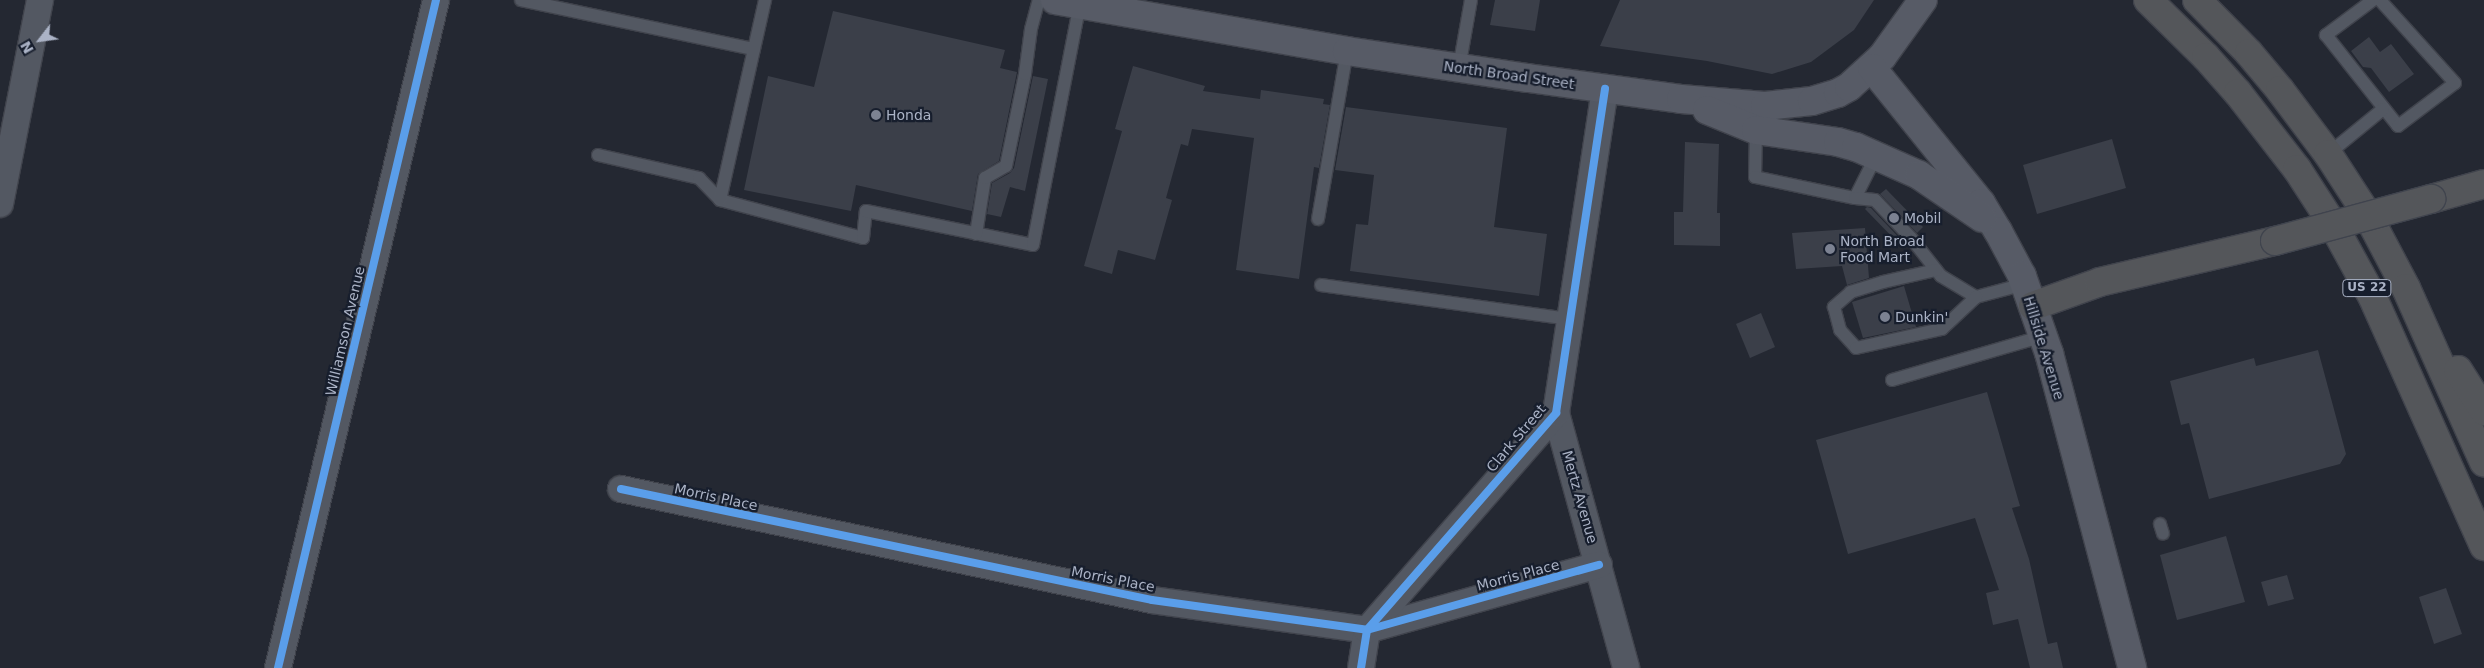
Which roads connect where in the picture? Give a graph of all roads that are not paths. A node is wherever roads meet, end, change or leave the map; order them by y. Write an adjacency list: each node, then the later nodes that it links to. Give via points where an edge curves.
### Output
1 (40, 0): 27 (street)
2 (436, 0): 46 (street, Williamson Avenue)
3 (521, 0): 13 (lane)
4 (766, 0): 13 (lane)
5 (1039, 0): 30 (lane, via 1006,166 985,178)
6 (1471, 0): 15 (lane)
7 (1923, 0): 16 (main road, North Broad Street)
8 (2148, 0): 43 (highway, US 22, via 2206,57 2251,108 2332,223 2372,298)
9 (2197, 0): 22 (highway, US 22, via 2256,60)
10 (2373, 0): 19 (lane, via 2326,35)
11 (2380, 0): 19 (lane, via 2455,83 2398,126)
12 (1068, 2): 14 (main road, North Broad Street); 30 (lane, via 1033,245)
13 (754, 49): 26 (lane)
14 (1348, 51): 15 (main road, North Broad Street); 28 (lane)
15 (1459, 68): 17 (main road, North Broad Street)
16 (1872, 68): 18 (main road, North Broad Street, via 1838,93 1798,104 1745,105); 29 (main road, Hillside Avenue, via 1964,180)
17 (1605, 89): 18 (main road, North Broad Street); 36 (street, Clark Street)
18 (1680, 99): 20 (main road)
19 (2383, 109): 22 (lane)
20 (1756, 130): 23 (main road, via 1838,142); 25 (lane, via 1755,177)
21 (598, 154): 26 (lane, via 699,178)
22 (2328, 154): 33 (highway, US 22, via 2367,214)
23 (1876, 156): 25 (lane); 29 (main road, via 1938,187)
24 (2484, 184): 34 (highway, bridge, via 2274,241 2100,282)
25 (1855, 198): 31 (lane, via 1875,200)
26 (720, 200): 30 (lane, via 863,238 866,211)
27 (0, 204)
28 (1318, 219)
29 (1998, 231): 34 (main road, Hillside Avenue)
30 (976, 234)
31 (1936, 270): 35 (lane); 35 (lane, via 1851,292 1834,307 1840,330 1856,348 1942,329)
32 (1321, 285): 36 (lane)
33 (2406, 288): 39 (highway); 41 (highway, US 22)
34 (2029, 295): 35 (lane); 37 (main road, Hillside Avenue)
35 (1976, 297)
36 (1570, 319): 40 (street, Clark Street)
37 (2043, 336): 38 (lane); 49 (main road, Hillside Avenue)
38 (1892, 380)
39 (2484, 411)
40 (1556, 413): 44 (street, Mertz Avenue); 45 (street, Clark Street)
41 (2484, 462)
42 (621, 490): 45 (street, Morris Place, via 1152,600)
43 (2484, 546)
44 (1599, 565): 45 (street, Morris Place); 48 (street, Mertz Avenue)
45 (1367, 630): 47 (street)
46 (278, 668)
47 (1361, 668)
48 (1626, 668)
49 (2132, 668)

